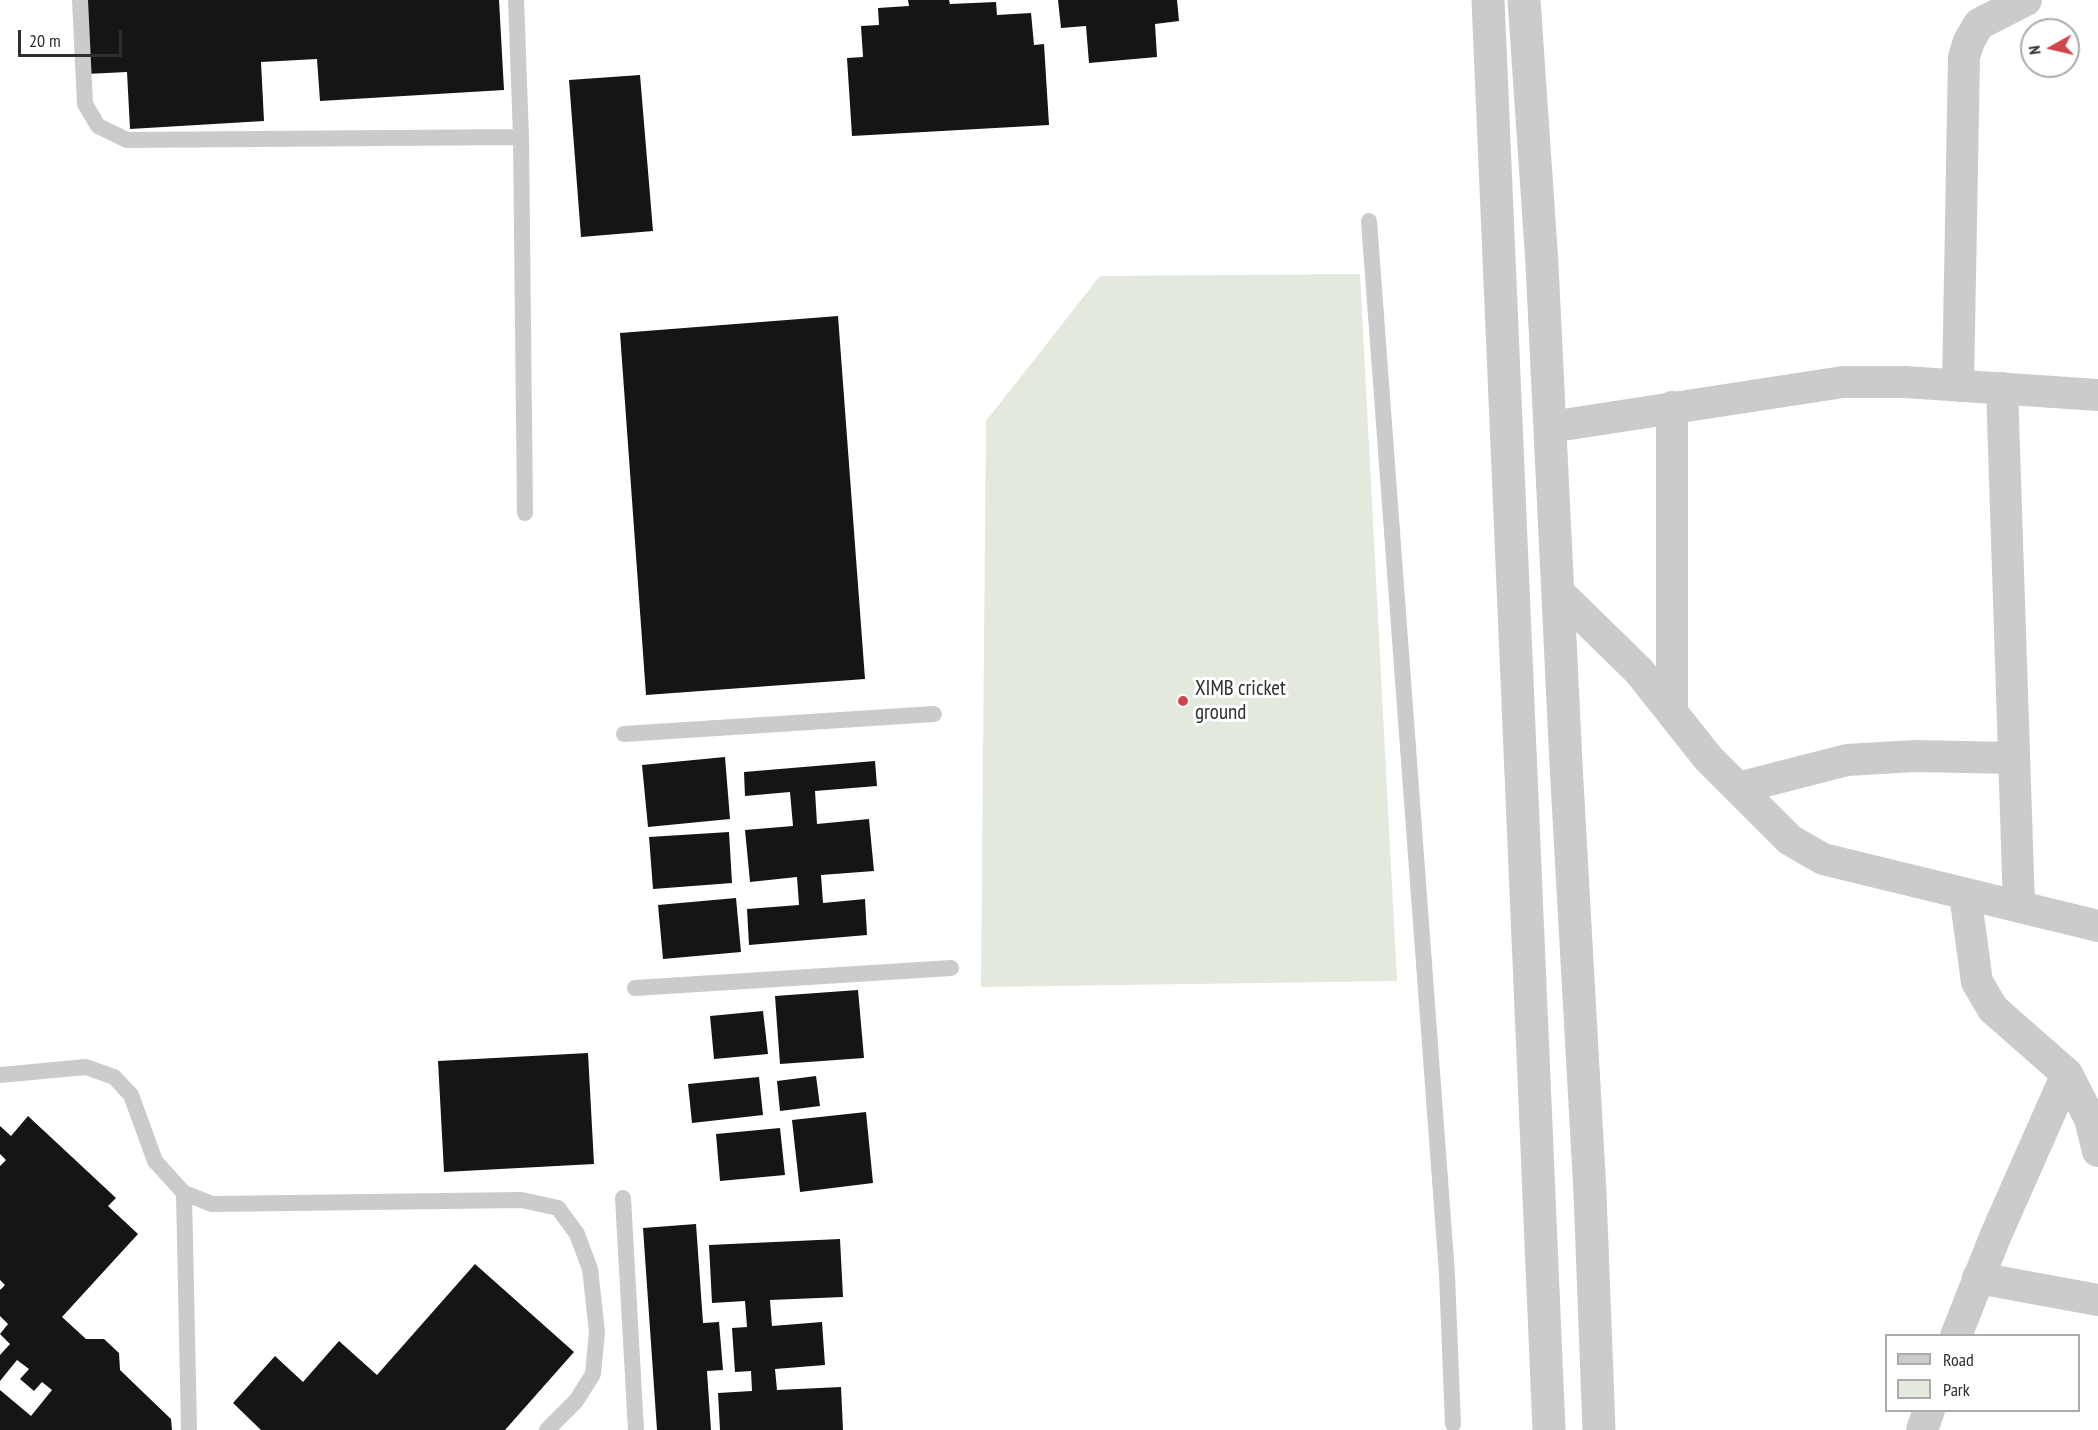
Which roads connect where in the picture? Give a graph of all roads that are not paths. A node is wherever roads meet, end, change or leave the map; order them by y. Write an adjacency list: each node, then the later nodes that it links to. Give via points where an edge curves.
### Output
1 (80, 0): 6 (lane, via 86,104 98,126 127,140)
2 (516, 0): 6 (lane)
3 (1488, 0): 38 (street)
4 (1524, 0): 12 (street)
5 (2026, 0): 8 (street, via 1979,24 1964,57)
6 (520, 137): 13 (lane)
7 (1369, 221): 34 (lane, via 1447,1274)
8 (1958, 386): 9 (street); 11 (street, via 1843,382)
9 (2002, 388): 10 (street); 18 (street)
10 (2097, 390)
11 (1672, 407): 12 (street); 15 (street)
12 (1550, 427): 14 (street)
13 (525, 513)
14 (1558, 592): 15 (street, via 1639,671); 39 (street)
15 (1672, 712): 19 (street)
16 (934, 714): 17 (lane)
17 (624, 734)
18 (2014, 758): 19 (street, via 1916,756 1846,760); 21 (street)
19 (1738, 788): 20 (street, via 1790,840 1823,859)
20 (1965, 894): 21 (street); 25 (street, via 1977,982 1993,1009)
21 (2019, 906): 22 (street)
22 (2098, 926)
23 (951, 968): 24 (lane)
24 (635, 988)
25 (2067, 1074): 27 (street, via 2091,1119); 30 (street)
26 (0, 1075): 28 (lane, via 86,1067 114,1077 131,1095 155,1161)
27 (2098, 1151)
28 (184, 1193): 35 (lane); 36 (lane, via 212,1204 522,1200 558,1208 577,1234 590,1269 597,1332 593,1374 576,1401)
29 (623, 1198): 37 (lane)
30 (1978, 1278): 31 (street); 32 (street)
31 (2098, 1300)
32 (1956, 1334)
33 (1928, 1412): 40 (street)
34 (1453, 1424)
35 (189, 1430)
36 (547, 1430)
37 (636, 1430)
38 (1549, 1430)
39 (1599, 1430)
40 (1922, 1430)

